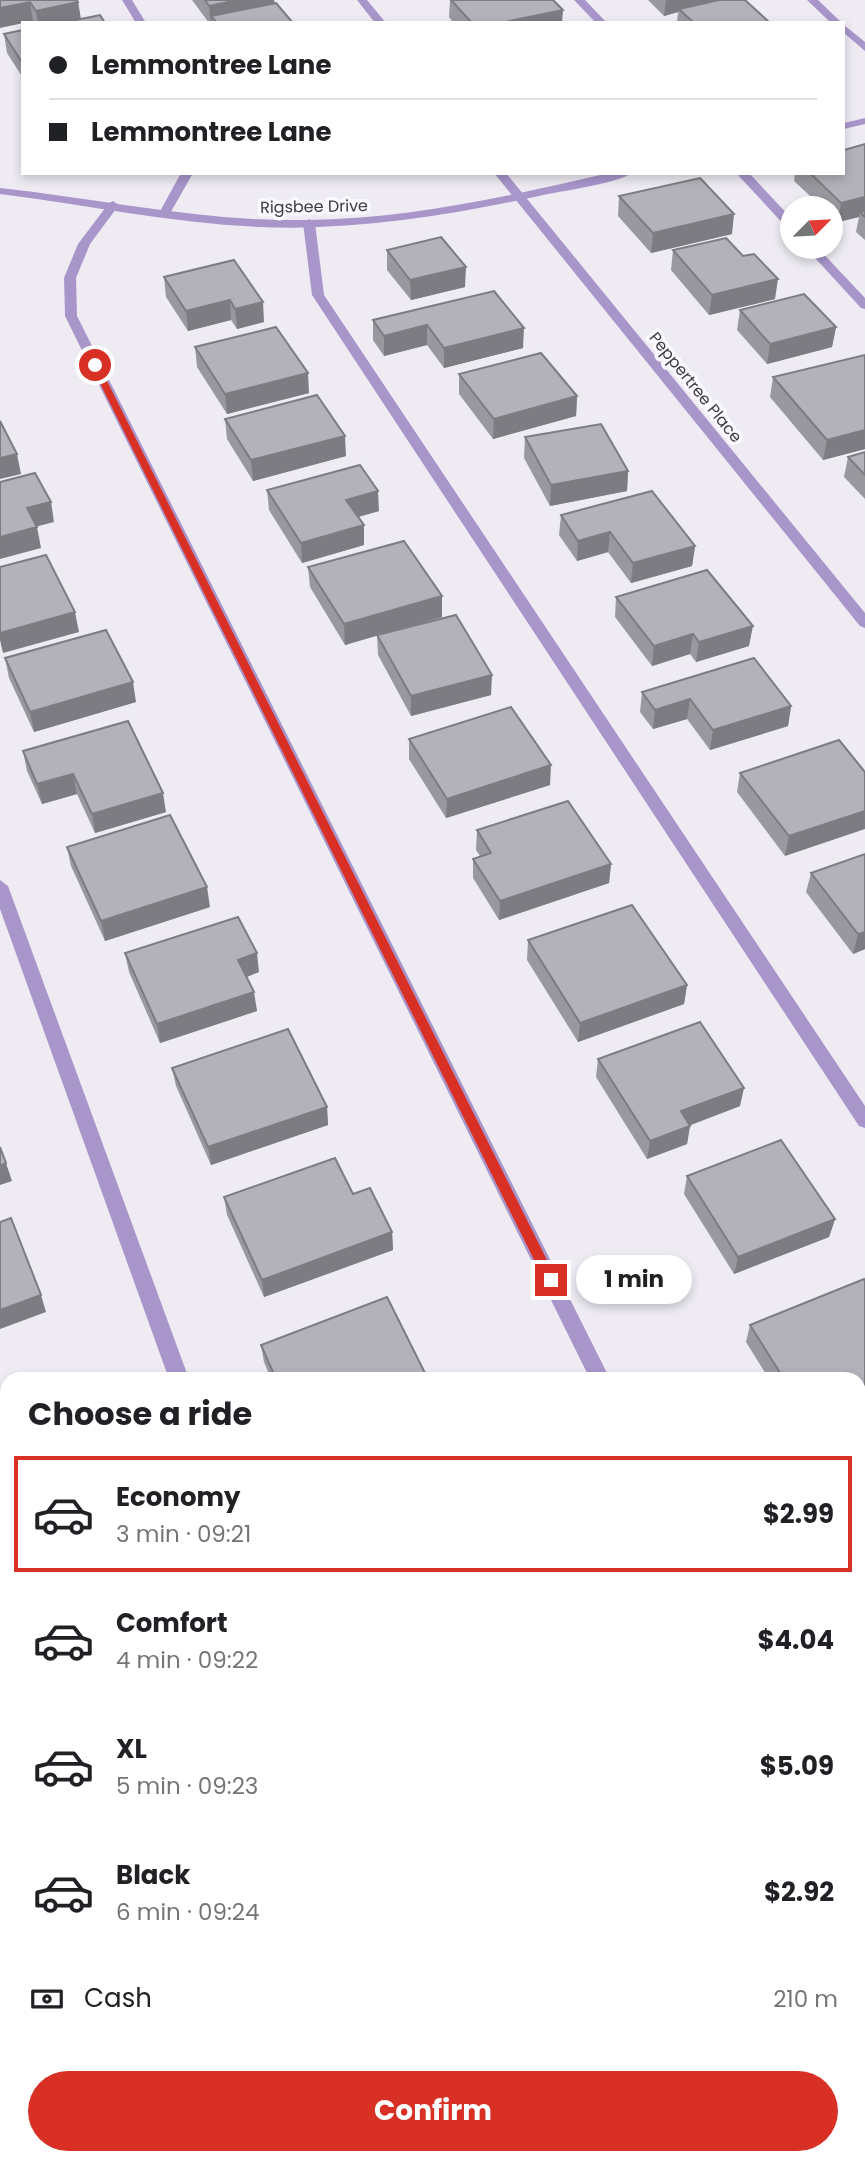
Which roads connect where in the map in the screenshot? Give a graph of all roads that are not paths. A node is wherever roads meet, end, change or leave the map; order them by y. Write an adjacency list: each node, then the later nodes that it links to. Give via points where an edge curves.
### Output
1 (127, 0): 5 (street)
2 (362, 0): 6 (street)
3 (579, 0): 7 (street)
4 (812, 0): 8 (street)
5 (140, 21)
6 (379, 21)
7 (600, 21)
8 (835, 21)
9 (845, 30): 10 (street)
10 (865, 48)
11 (865, 121): 12 (street)
12 (845, 126)
13 (186, 175): 21 (street)
14 (502, 175): 18 (street, Peppertree Place)
15 (617, 175): 18 (street, Rigsbee Drive)
16 (744, 175): 20 (street)
17 (0, 191): 19 (street, Rigsbee Drive)
18 (518, 197): 22 (street, Rigsbee Drive, via 423,216); 25 (street, Peppertree Place)
19 (113, 205): 21 (street, Rigsbee Drive); 29 (street, via 84,244 70,278 71,316)
20 (780, 213)
21 (164, 215): 22 (street, Rigsbee Drive)
22 (309, 223): 27 (street, via 318,295)
23 (822, 259): 24 (street)
24 (865, 305)
25 (865, 623)
26 (0, 886): 28 (street)
27 (865, 1121)
28 (176, 1372)
29 (597, 1372)

